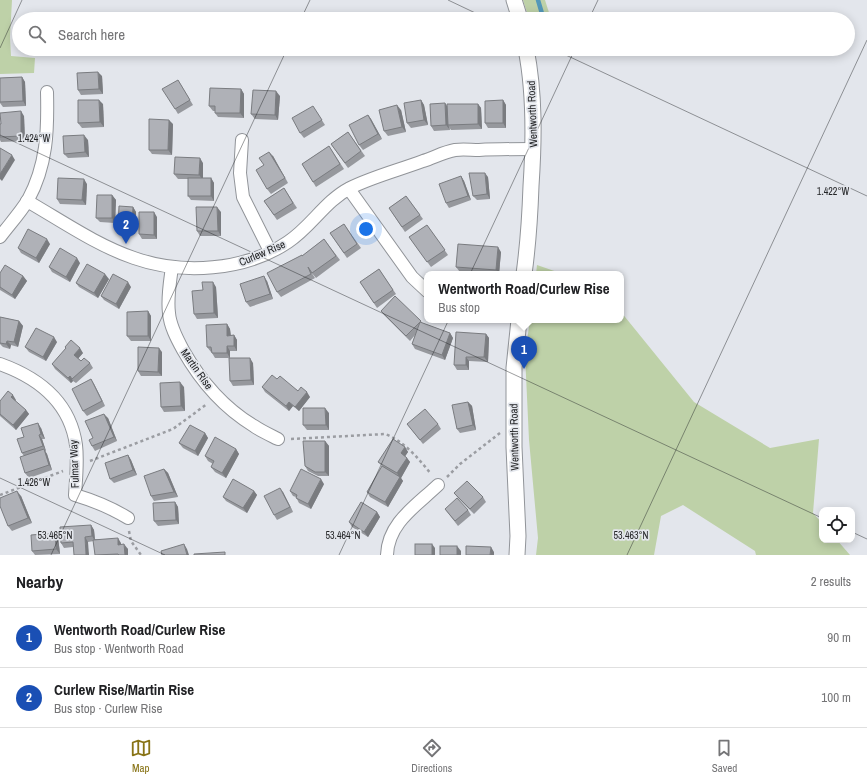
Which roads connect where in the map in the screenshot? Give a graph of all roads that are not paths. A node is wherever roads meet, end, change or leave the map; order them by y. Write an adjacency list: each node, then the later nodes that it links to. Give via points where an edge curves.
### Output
1 (514, 0): 2 (street)
2 (518, 12)
3 (527, 56): 6 (street, Wentworth Road)
4 (47, 92): 8 (street, via 46,152)
5 (242, 140): 10 (street, via 240,173 243,197)
6 (534, 148): 7 (street, Curlew Rise, via 454,150); 12 (street, Wentworth Road)
7 (349, 189): 10 (street, Curlew Rise, via 330,202 287,243); 13 (street, via 412,277)
8 (27, 201): 9 (street); 11 (street, Curlew Rise, via 122,253)
9 (0, 237)
10 (270, 252): 11 (street, Curlew Rise, via 229,266)
11 (172, 267): 16 (street, Martin Rise, via 169,314 188,359 216,396 253,426)
12 (524, 271)
13 (424, 288)
14 (519, 323): 20 (street, Wentworth Road, via 514,368)
15 (0, 364): 18 (street, Fulmar Way, via 40,384 60,403 71,424 76,446 75,495 113,508)
16 (278, 439)
17 (438, 485): 19 (street, via 393,529 388,541)
18 (128, 518)
19 (387, 555)
20 (517, 555)

